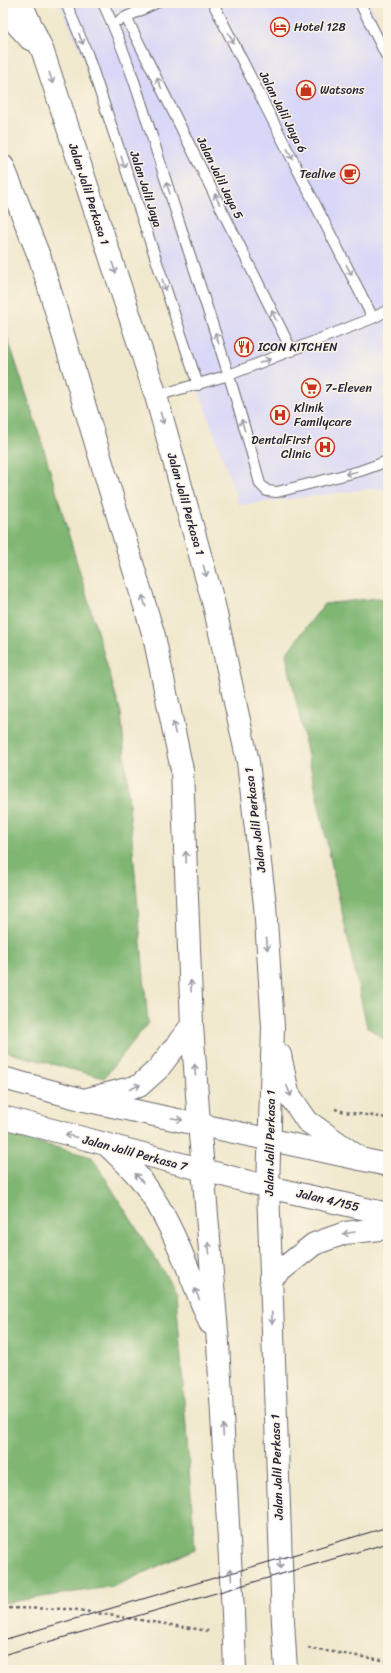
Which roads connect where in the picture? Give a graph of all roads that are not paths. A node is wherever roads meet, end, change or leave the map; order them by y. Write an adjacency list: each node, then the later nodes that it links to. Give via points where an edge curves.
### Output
1 (21, 3): 10 (main road, Jalan Jalil Perkasa 1)
2 (66, 3): 17 (lane, Jalan Jalil Jaya, one-way to 17, via 90,60)
3 (103, 3): 9 (lane)
4 (156, 3): 8 (lane)
5 (213, 3): 14 (lane, Jalan Jalil Jaya 6, one-way to 14)
6 (360, 3): 11 (lane)
7 (3, 9): 10 (main road)
8 (126, 17): 9 (lane); 15 (lane, Jalan Jalil Jaya 5, one-way to 8)
9 (112, 23): 16 (lane, one-way to 9)
10 (42, 52): 18 (main road, Jalan Jalil Perkasa 1, one-way to 18)
11 (388, 59)
12 (3, 166): 20 (main road, one-way to 12, via 182,770 154,636 41,261)
13 (388, 310): 14 (lane)
14 (373, 318): 15 (lane)
15 (292, 351): 16 (lane, one-way to 15)
16 (229, 375): 17 (lane); 19 (lane, one-way to 16, via 360,471 277,492 267,491 260,484)
17 (198, 385): 18 (lane)
18 (156, 396): 21 (main road, Jalan Jalil Perkasa 1, one-way to 21, via 214,605 248,762 264,906)
19 (388, 460)
20 (192, 1025): 23 (main road, one-way to 20, via 139,1086 158,1069); 25 (main road, one-way to 20)
21 (273, 1027): 26 (main road, Jalan Jalil Perkasa 1); 28 (main road, one-way to 28, via 288,1093 307,1121)
22 (3, 1078): 23 (main road)
23 (84, 1100): 25 (main road, one-way to 25)
24 (3, 1117): 27 (main road, Jalan Jalil Perkasa 7, one-way to 24)
25 (199, 1123): 26 (main road); 30 (main road)
26 (269, 1139): 28 (main road); 31 (main road, Jalan Jalil Perkasa 1)
27 (108, 1146): 30 (main road, Jalan Jalil Perkasa 7); 35 (main road, one-way to 27, via 156,1202 142,1180)
28 (361, 1158): 29 (main road)
29 (388, 1165)
30 (203, 1171): 31 (main road, Jalan Jalil Perkasa 7); 35 (main road, one-way to 30)
31 (268, 1187): 32 (main road, Jalan 4/155); 34 (main road, Jalan Jalil Perkasa 1)
32 (388, 1214)
33 (388, 1228): 34 (main road, one-way to 34, via 346,1233 314,1244)
34 (270, 1279): 37 (main road, Jalan Jalil Perkasa 1, one-way to 37, bridge)
35 (218, 1343): 36 (main road, one-way to 35, bridge)
36 (235, 1670)
37 (286, 1670)

